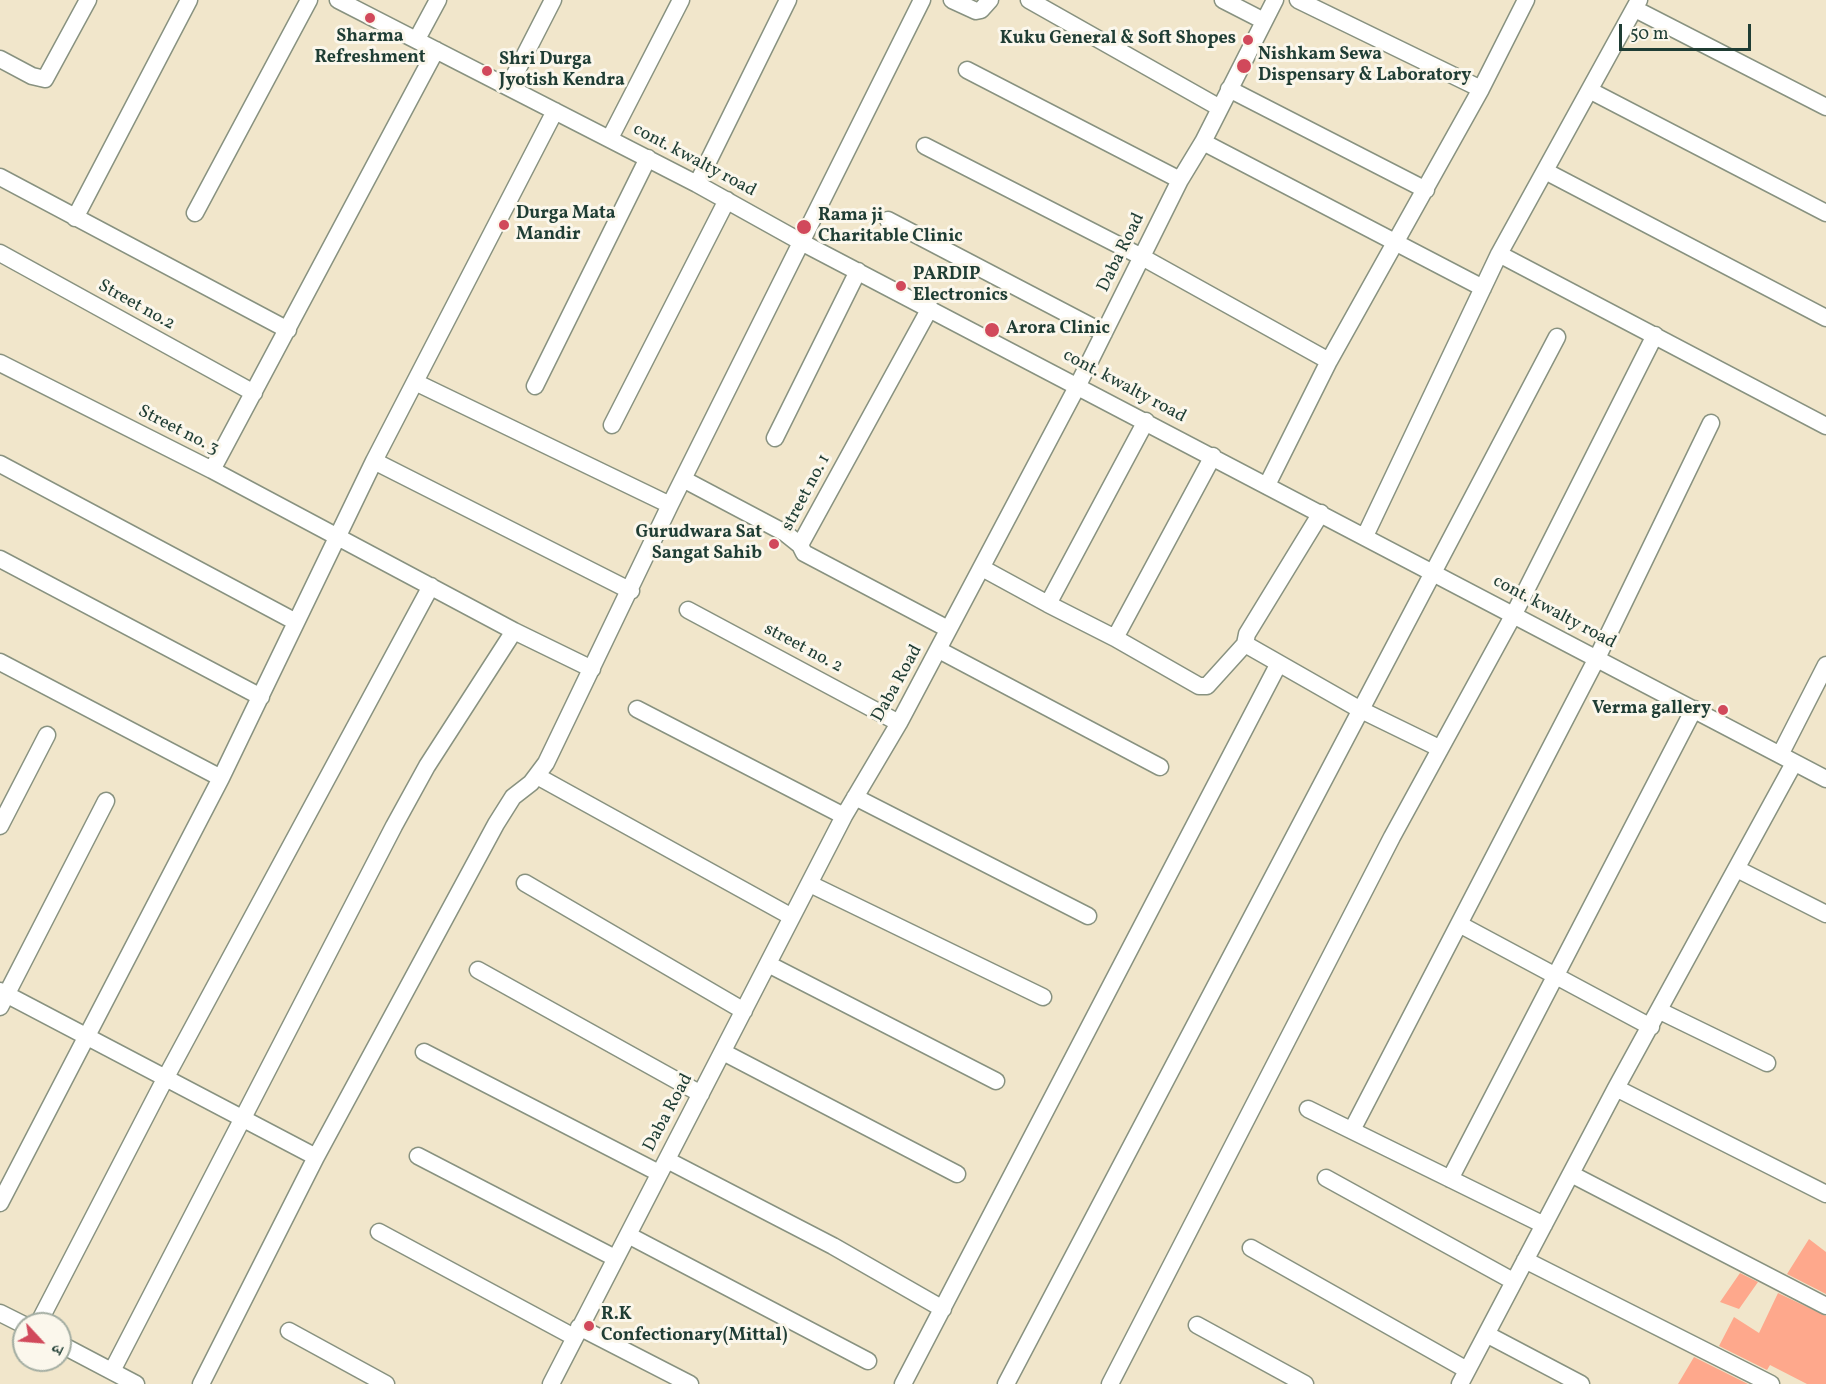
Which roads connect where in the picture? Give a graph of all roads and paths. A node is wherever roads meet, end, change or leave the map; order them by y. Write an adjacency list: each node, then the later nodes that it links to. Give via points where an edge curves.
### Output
1 (88, 0): 21 (street, via 49,74 42,79)
2 (189, 0): 42 (street)
3 (309, 0): 40 (street)
4 (338, 0): 19 (street, cont. kwalty road)
5 (438, 0): 19 (street)
6 (553, 0): 23 (street)
7 (681, 0): 30 (street)
8 (788, 0): 37 (street)
9 (922, 0): 44 (street)
10 (952, 0): 11 (street, via 976,11)
11 (990, 0)
12 (1029, 0): 28 (street)
13 (1223, 0): 18 (street)
14 (1275, 0): 18 (street, Daba Road)
15 (1298, 0): 25 (street)
16 (1526, 0): 25 (street)
17 (1637, 5): 26 (street); 27 (street)
18 (1264, 21): 24 (street, Daba Road)
19 (417, 39): 20 (street, cont. kwalty road)
20 (436, 50): 23 (street, cont. kwalty road); 53 (street)
21 (0, 59)
22 (967, 70): 36 (street)
23 (509, 86): 29 (street, cont. kwalty road)
24 (1229, 89): 28 (street, Daba Road); 38 (street)
25 (1481, 89): 38 (street)
26 (1591, 91): 34 (street); 41 (street)
27 (1826, 107)
28 (1220, 108): 31 (street, Daba Road)
29 (555, 111): 30 (street, cont. kwalty road); 59 (street)
30 (610, 138): 33 (street, cont. kwalty road)
31 (1203, 142): 36 (street, Daba Road); 45 (street)
32 (925, 146): 48 (street)
33 (648, 158): 37 (street, cont. kwalty road); 61 (street)
34 (1547, 172): 47 (street); 52 (street)
35 (0, 177): 42 (street)
36 (1180, 180): 48 (street, Daba Road)
37 (697, 184): 39 (street, cont. kwalty road)
38 (1426, 190): 45 (street)
39 (727, 200): 44 (street, cont. kwalty road); 65 (street)
40 (195, 213)
41 (1826, 213)
42 (75, 218): 53 (street)
43 (888, 220): 54 (street)
44 (803, 243): 49 (street, cont. kwalty road); 72 (street)
45 (1397, 243): 50 (street); 57 (street)
46 (0, 253): 62 (street, Street no.2)
47 (1499, 254): 50 (street); 55 (street)
48 (1142, 257): 54 (street, Daba Road); 57 (street)
49 (858, 271): 51 (street, cont. kwalty road); 67 (street)
50 (1483, 288): 77 (street)
51 (930, 308): 60 (street, cont. kwalty road); 78 (street, street no. 1)
52 (1826, 318)
53 (288, 330): 62 (street)
54 (1104, 333): 60 (street, Daba Road)
55 (1655, 335): 66 (street); 86 (street)
56 (1557, 337): 81 (street)
57 (1329, 362): 73 (street)
58 (0, 363): 71 (street, Street no. 3)
59 (415, 382): 69 (street); 74 (street)
60 (1078, 385): 63 (street, cont. kwalty road); 80 (street, Daba Road)
61 (535, 386)
62 (254, 393): 71 (street)
63 (1146, 421): 68 (street, cont. kwalty road); 84 (street)
64 (1711, 423): 93 (street)
65 (612, 425)
66 (1826, 426)
67 (775, 438)
68 (1213, 456): 73 (street, cont. kwalty road); 90 (street)
69 (374, 462): 76 (street); 83 (street)
70 (0, 464): 87 (street)
71 (212, 470): 76 (street, Street no. 3)
72 (683, 479): 74 (street); 78 (street, via 785,533)
73 (1267, 485): 75 (street, cont. kwalty road)
74 (670, 505): 83 (street)
75 (1321, 513): 77 (street, cont. kwalty road); 91 (street, via 1247,634)
76 (338, 536): 82 (street, Street no. 3); 87 (street)
77 (1365, 536): 81 (street, cont. kwalty road)
78 (800, 545): 88 (street, street no. 1, via 804,553)
79 (0, 559): 98 (street)
80 (982, 568): 84 (street); 88 (street, Daba Road)
81 (1432, 572): 86 (street, cont. kwalty road); 99 (street)
82 (430, 586): 89 (street, Street no. 3); 133 (street)
83 (631, 591): 97 (street)
84 (1048, 604): 90 (street)
85 (688, 610): 102 (street, street no. 2)
86 (1514, 614): 93 (street, cont. kwalty road); 104 (street)
87 (297, 622): 98 (street)
88 (948, 629): 92 (street, Daba Road)
89 (514, 631): 97 (street, Street no. 3); 138 (street, via 427,766)
90 (1115, 638): 91 (street, via 1203,687)
91 (1245, 644): 95 (street)
92 (939, 650): 102 (street, Daba Road); 106 (street)
93 (1597, 658): 100 (street, cont. kwalty road); 120 (street)
94 (0, 662): 108 (street)
95 (1278, 664): 99 (street); 157 (street)
96 (1826, 665): 105 (street)
97 (592, 669): 107 (street)
98 (261, 697): 108 (street)
99 (1359, 709): 104 (street); 173 (street)
100 (1694, 709): 105 (street, cont. kwalty road); 123 (street)
101 (637, 710): 112 (street)
102 (899, 723): 110 (street, Daba Road)
103 (47, 735): 113 (street)
104 (1439, 748): 174 (street)
105 (1787, 759): 109 (street, cont. kwalty road); 114 (street)
106 (1160, 768)
107 (537, 776): 119 (street); 141 (street, via 507,805)
108 (221, 778): 129 (street)
109 (1826, 778)
110 (855, 797): 112 (street, Daba Road); 118 (street)
111 (106, 801): 124 (street)
112 (844, 816): 116 (street, Daba Road)
113 (0, 826)
114 (1737, 869): 117 (street); 127 (street)
115 (525, 883): 126 (street)
116 (810, 884): 119 (street, Daba Road); 125 (street)
117 (1826, 914)
118 (1088, 916)
119 (792, 917): 121 (street, Daba Road)
120 (1459, 924): 123 (street); 139 (street)
121 (768, 964): 126 (street, Daba Road); 134 (street)
122 (478, 970): 136 (street)
123 (1555, 978): 128 (street); 146 (street)
124 (2, 997): 129 (street)
125 (1043, 997)
126 (744, 1011): 131 (street, Daba Road)
127 (1660, 1011): 128 (street); 132 (street)
128 (1652, 1027): 135 (street)
129 (88, 1035): 133 (street); 148 (street)
130 (424, 1052): 142 (street)
131 (723, 1052): 136 (street, Daba Road); 143 (street)
132 (1767, 1063)
133 (166, 1077): 138 (street); 158 (street)
134 (996, 1081)
135 (1616, 1088): 144 (street); 147 (street)
136 (701, 1094): 142 (street, Daba Road)
137 (1308, 1109): 139 (street)
138 (244, 1118): 141 (street); 165 (street)
139 (1352, 1130): 146 (street)
140 (418, 1156): 153 (street)
141 (316, 1157): 168 (street)
142 (663, 1167): 151 (street, Daba Road); 157 (street, via 833,1246)
143 (957, 1174)
144 (1571, 1174): 149 (street); 156 (street)
145 (1326, 1178): 155 (street)
146 (1450, 1179): 149 (street)
147 (1826, 1194)
148 (0, 1203)
149 (1544, 1225): 154 (street)
150 (379, 1232): 161 (street)
151 (628, 1235): 153 (street, Daba Road); 164 (street)
152 (1251, 1248): 166 (street)
153 (615, 1258): 161 (street, Daba Road)
154 (1525, 1260): 155 (street); 177 (street)
155 (1513, 1281): 162 (street)
156 (1826, 1306)
157 (943, 1309): 172 (street)
158 (44, 1312)
159 (1197, 1324): 175 (street)
160 (289, 1331): 169 (street)
161 (577, 1332): 170 (street, Daba Road); 171 (street)
162 (1488, 1335): 166 (street); 176 (street)
163 (72, 1350): 165 (street)
164 (868, 1361)
165 (112, 1371): 167 (street)
166 (1463, 1377)
167 (136, 1384)
168 (201, 1384)
169 (386, 1384)
170 (551, 1384)
171 (690, 1384)
172 (903, 1384)
173 (1006, 1384)
174 (1110, 1384)
175 (1305, 1384)
176 (1581, 1384)
177 (1771, 1384)

